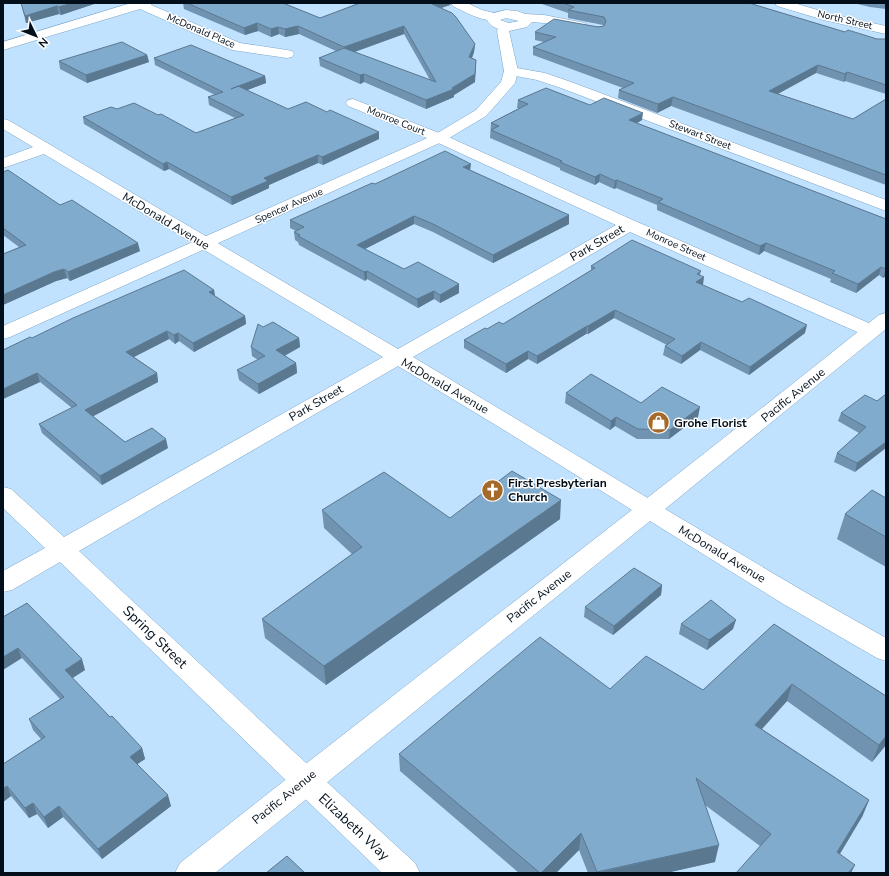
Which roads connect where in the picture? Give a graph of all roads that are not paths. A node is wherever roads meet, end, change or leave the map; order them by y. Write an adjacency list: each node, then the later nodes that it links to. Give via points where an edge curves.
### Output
1 (457, 3): 4 (street)
2 (781, 3): 6 (street, North Street)
3 (141, 4): 7 (street); 8 (street, McDonald Place, via 237,47)
4 (500, 22): 5 (street, via 506,14 523,14); 9 (street)
5 (592, 28)
6 (886, 30)
7 (3, 46)
8 (287, 54)
9 (511, 71): 12 (street, Spencer Avenue, via 508,83 481,112); 15 (street, Stewart Street, via 566,84)
10 (353, 103): 12 (street, Monroe Court)
11 (3, 123): 13 (street, McDonald Avenue)
12 (439, 138): 16 (street, Monroe Street); 17 (street, Spencer Avenue)
13 (45, 148): 14 (street); 17 (street, McDonald Avenue)
14 (3, 163)
15 (886, 206)
16 (629, 225): 18 (street, Monroe Street); 20 (street, Park Street)
17 (205, 244): 19 (street, Spencer Avenue); 20 (street, McDonald Avenue)
18 (878, 325): 22 (street, Pacific Avenue)
19 (3, 333)
20 (396, 357): 22 (street, McDonald Avenue); 23 (street, Park Street)
21 (3, 495): 23 (street, Spring Street)
22 (648, 509): 25 (street, McDonald Avenue); 26 (street, Pacific Avenue)
23 (63, 549): 24 (street, Park Street); 26 (street, Spring Street)
24 (3, 583)
25 (886, 651)
26 (305, 780): 27 (street, Pacific Avenue); 28 (street, Elizabeth Way)
27 (191, 873)
28 (404, 873)

